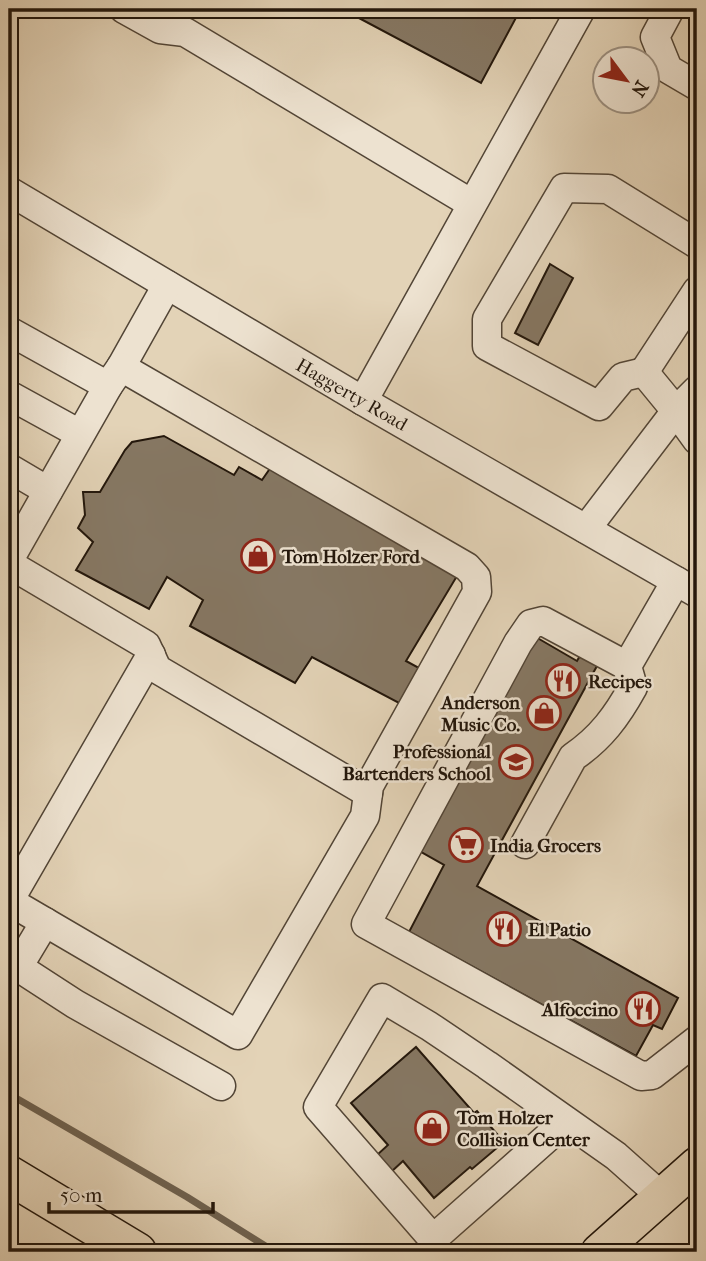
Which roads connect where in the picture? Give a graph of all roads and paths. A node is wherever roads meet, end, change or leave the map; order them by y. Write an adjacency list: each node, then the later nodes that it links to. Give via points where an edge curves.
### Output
1 (581, 9): 6 (street)
2 (670, 9): 4 (street, via 654,37 668,69)
3 (137, 12): 6 (street, via 160,29 185,32)
4 (697, 86)
5 (9, 191): 8 (street, Haggerty Road)
6 (472, 204): 15 (street)
7 (697, 244): 11 (street, via 608,189 564,188 487,319 487,346 599,406 623,377)
8 (167, 285): 12 (street); 15 (street, Haggerty Road)
9 (697, 291): 11 (street)
10 (9, 331): 12 (street)
11 (644, 372): 16 (street)
12 (114, 376): 17 (street); 26 (street, via 467,567 476,577 477,592)
13 (697, 390): 16 (street)
14 (9, 395): 17 (street)
15 (363, 401): 21 (street, Haggerty Road)
16 (676, 411): 18 (street); 21 (street)
17 (80, 434): 20 (street)
18 (697, 440)
19 (9, 468): 20 (street)
20 (48, 491): 22 (street)
21 (586, 529): 23 (street, Haggerty Road)
22 (10, 553): 24 (street, via 146,645)
23 (687, 587): 25 (street)
24 (151, 655): 26 (street, via 157,669); 28 (street)
25 (628, 666): 27 (street, via 633,687 629,694 609,726 573,757); 31 (street, via 543,621 531,624 366,924 641,1076 652,1075)
26 (368, 793): 29 (street, via 365,816 238,1035)
27 (525, 844)
28 (9, 901): 29 (street)
29 (45, 922): 30 (street)
30 (14, 965): 32 (street)
31 (697, 1040)
32 (220, 1086)
33 (566, 1121): 33 (street, via 382,998 318,1107 433,1239); 36 (street, via 616,1156)
34 (697, 1165): 36 (main road)
35 (9, 1175): 37 (highway)
36 (662, 1197): 38 (main road)
37 (137, 1252)
38 (599, 1252)

